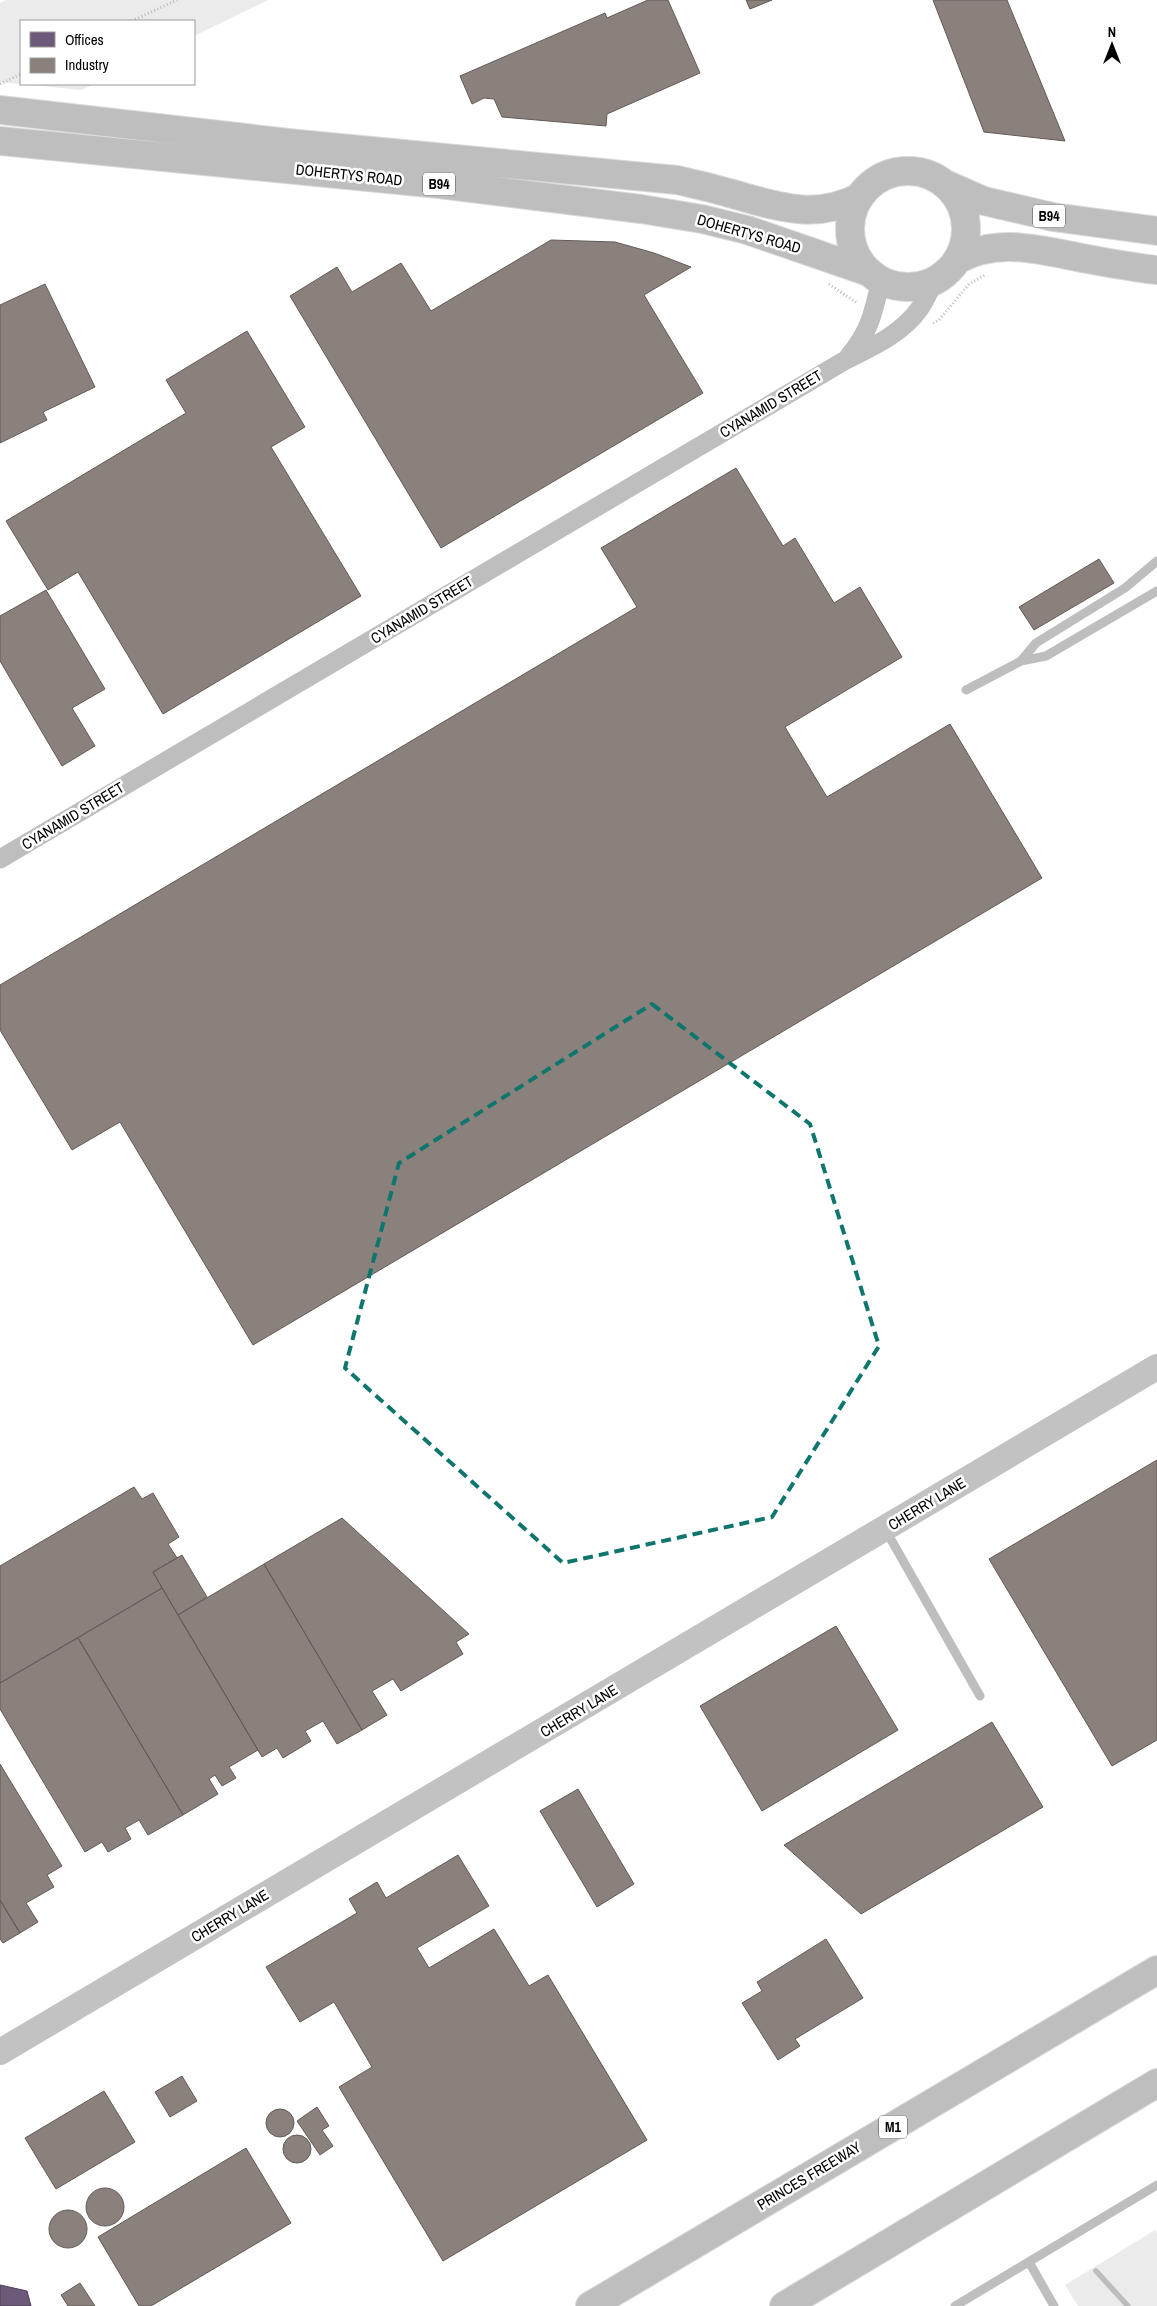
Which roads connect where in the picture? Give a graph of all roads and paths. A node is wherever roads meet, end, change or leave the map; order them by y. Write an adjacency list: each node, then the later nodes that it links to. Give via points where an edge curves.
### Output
1 (177, 0): 2 (path)
2 (134, 20)
3 (20, 74): 4 (path)
4 (0, 84)
5 (0, 110): 8 (main road, DOHERTYS ROAD / B94, via 298,144 668,179 773,206 810,211 844,205)
6 (0, 141): 13 (main road, DOHERTYS ROAD / B94, via 641,209 747,230)
7 (945, 184): 8 (main road, B94, via 932,176 900,172 884,176); 9 (main road, B94, via 984,202 1053,217); 10 (main road, via 957,197 965,220 964,245)
8 (860, 197): 13 (main road, via 850,228 852,244 858,259)
9 (1157, 231)
10 (957, 260): 11 (main road, B94, via 990,248 1018,247); 14 (main road, B94)
11 (1157, 270)
12 (990, 272): 15 (path, via 969,284 939,320)
13 (875, 276): 14 (main road, B94, via 898,286 917,286); 16 (street, CYANAMID STREET, via 869,325 862,340)
14 (935, 280): 16 (street, CYANAMID STREET, via 920,308 903,326 884,341)
15 (930, 325)
16 (844, 361): 21 (street, CYANAMID STREET)
17 (1157, 561): 19 (lane, via 1125,588 1036,643)
18 (1157, 591): 19 (lane, via 1046,656)
19 (1020, 661): 20 (lane)
20 (966, 690)
21 (0, 859)
22 (1157, 1367): 23 (street, CHERRY LANE)
23 (885, 1529): 24 (lane); 26 (street, CHERRY LANE)
24 (980, 1696)
25 (1157, 1970): 30 (main road, PRINCES FREEWAY / M1)
26 (0, 2052)
27 (1157, 2083): 31 (main road)
28 (1157, 2185): 29 (lane)
29 (1028, 2262): 32 (lane); 33 (lane)
30 (590, 2306)
31 (784, 2306)
32 (955, 2306)
33 (1054, 2306)

